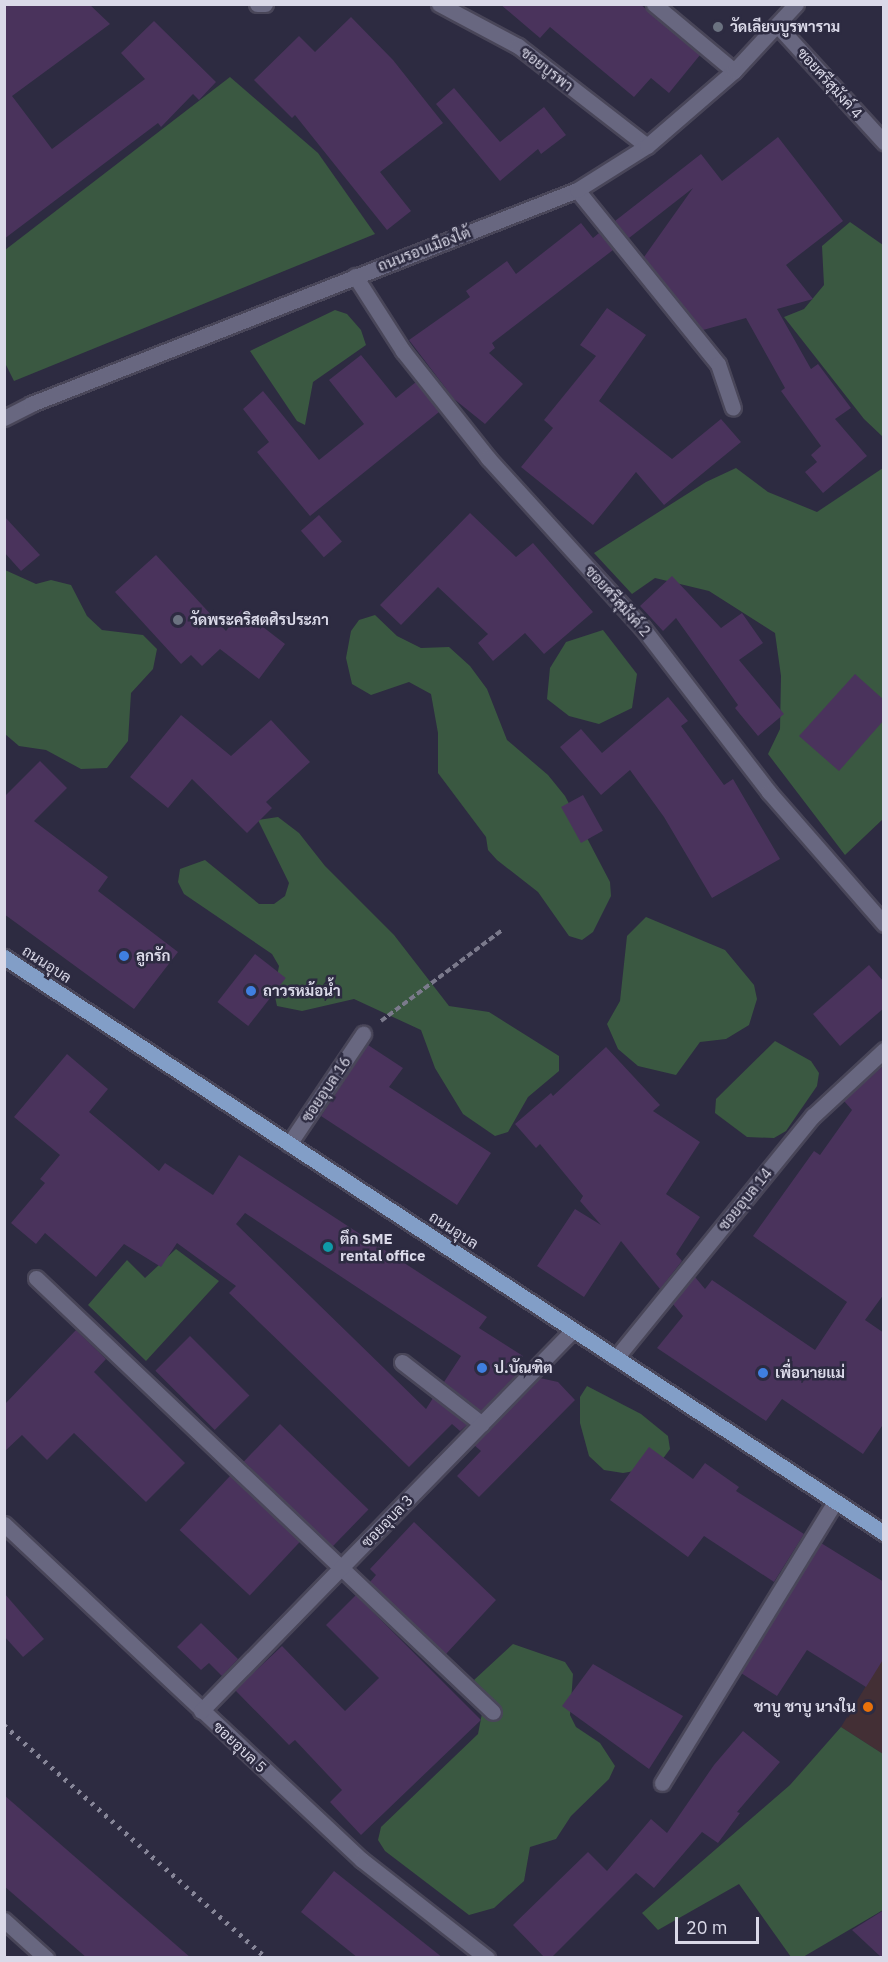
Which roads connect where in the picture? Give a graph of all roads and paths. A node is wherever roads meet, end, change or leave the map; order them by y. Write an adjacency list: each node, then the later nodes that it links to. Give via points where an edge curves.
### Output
1 (257, 4): 2 (street)
2 (265, 4)
3 (439, 4): 9 (street, ซอยบูรพา, via 518,46)
4 (654, 4): 7 (street)
5 (796, 4): 6 (street, ถนนรอบเมืองใต้)
6 (777, 25): 7 (street, ถนนรอบเมืองใต้); 8 (street, ซอยศรีสุมังค์ 4)
7 (734, 71): 9 (street, ถนนรอบเมืองใต้)
8 (884, 142)
9 (647, 146): 10 (street, ถนนรอบเมืองใต้)
10 (577, 190): 11 (street, ถนนรอบเมืองใต้); 12 (street, via 718,364)
11 (354, 276): 13 (street, ถนนรอบเมืองใต้); 14 (street, ซอยศรีสุมังค์ 2, via 403,351 488,458 642,627 769,792)
12 (733, 408)
13 (4, 418)
14 (884, 924)
15 (502, 930): 17 (path)
16 (4, 957): 19 (main road, ถนนอุบล)
17 (363, 1034): 19 (street, ซอยอุบล 16)
18 (884, 1050): 22 (street, ซอยอุบล 14, via 813,1116)
19 (289, 1143): 21 (main road, ถนนอุบล)
20 (36, 1278): 28 (street)
21 (573, 1330): 22 (main road, ถนนอุบล); 24 (street, ซอยอุบล 3)
22 (616, 1358): 25 (main road, ถนนอุบล)
23 (402, 1362): 24 (street)
24 (482, 1424): 28 (street, ซอยอุบล 3)
25 (836, 1502): 27 (main road, ถนนอุบล); 31 (street)
26 (4, 1524): 29 (street, ซอยอุบล 5)
27 (884, 1533)
28 (343, 1567): 29 (street, ซอยอุบล 3); 30 (street)
29 (201, 1711): 34 (street, ซอยอุบล 5, via 362,1860)
30 (493, 1712)
31 (662, 1783)
32 (4, 1920): 33 (street)
33 (46, 1958)
34 (487, 1958)

